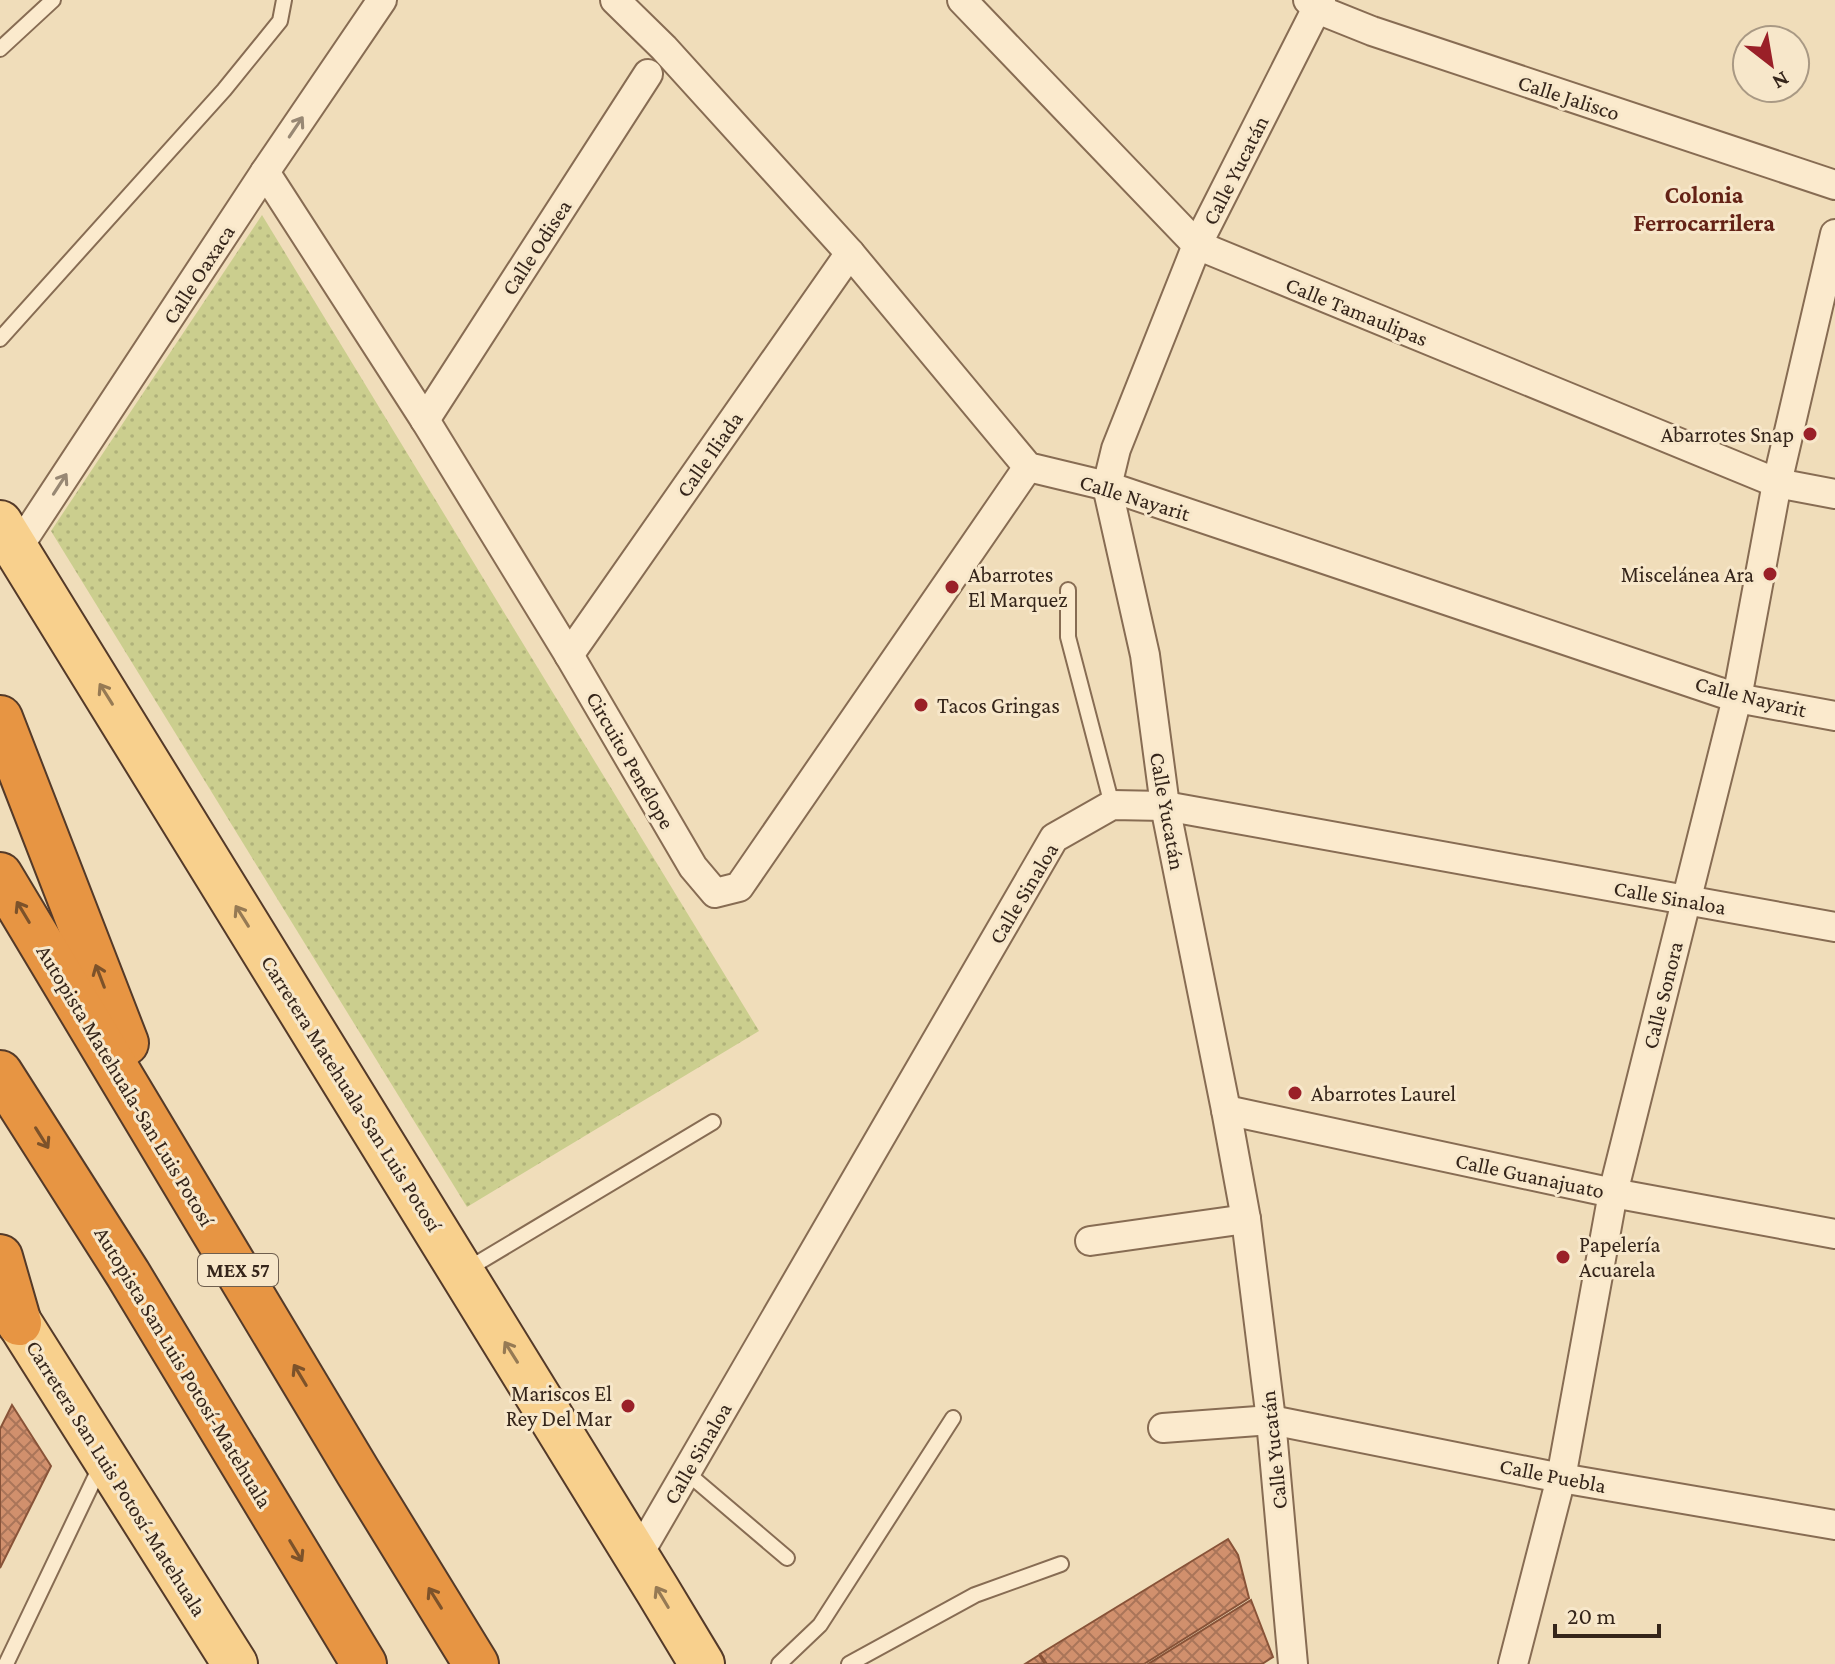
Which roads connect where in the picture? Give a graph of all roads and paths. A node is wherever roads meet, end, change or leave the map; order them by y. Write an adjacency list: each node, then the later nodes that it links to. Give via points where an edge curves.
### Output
1 (53, 0): 7 (lane)
2 (284, 0): 14 (lane, via 280,21 224,90)
3 (382, 0): 9 (street, Calle Oaxaca, one-way to 3)
4 (615, 0): 13 (street)
5 (962, 0): 12 (street, Calle Tamaulipas)
6 (1315, 3): 10 (street, Calle Jalisco, via 1372,31); 12 (street, Calle Yucatán)
7 (0, 49)
8 (648, 74): 15 (street, Calle Odisea)
9 (265, 172): 15 (street, Circuito Penélope); 20 (street, Calle Oaxaca, one-way to 9)
10 (1835, 185)
11 (1835, 234): 17 (street, Calle Sonora)
12 (1197, 245): 17 (street, Calle Tamaulipas); 18 (street, Calle Yucatán, via 1116,449)
13 (850, 253): 16 (street); 22 (street, Calle Iliada)
14 (3, 329)
15 (425, 420): 22 (street, Circuito Penélope)
16 (1028, 467): 18 (street, Calle Nayarit); 22 (street, Circuito Penélope, via 739,887 715,893 693,867)
17 (1777, 483): 19 (street, Calle Tamaulipas); 23 (street, Calle Sonora)
18 (1107, 486): 23 (street, Calle Nayarit); 27 (street, Calle Yucatán, via 1145,655)
19 (1835, 494)
20 (8, 536): 40 (main road, Carretera Matehuala-San Luis Potosí, one-way to 20)
21 (1068, 590): 26 (lane, via 1068,637)
22 (569, 655)
23 (1737, 698): 24 (street, Calle Nayarit); 29 (street, Calle Sonora)
24 (1835, 716)
25 (0, 718): 34 (highway, one-way to 25)
26 (1112, 805): 27 (street, Calle Sinaloa); 46 (street, Calle Sinaloa, via 1054,838)
27 (1165, 806): 29 (street, Calle Sinaloa); 32 (street, Calle Yucatán)
28 (0, 875): 34 (highway, Autopista Matehuala-San Luis Potosí / MEX 57, one-way to 28)
29 (1685, 900): 30 (street, Calle Sinaloa); 35 (street, Calle Sonora)
30 (1835, 927)
31 (0, 1073): 54 (highway, Autopista San Luis Potosí-Matehuala, one-way to 54)
32 (1226, 1110): 35 (street, Calle Guanajuato); 36 (street, Calle Yucatán)
33 (713, 1122): 40 (lane)
34 (168, 1153): 55 (highway, Autopista Matehuala-San Luis Potosí / MEX 57, one-way to 34)
35 (1613, 1193): 37 (street, Calle Guanajuato); 47 (street, Calle Sonora)
36 (1246, 1219): 38 (street); 43 (street, Calle Yucatán)
37 (1835, 1234)
38 (1090, 1241)
39 (0, 1257): 41 (highway)
40 (462, 1272): 49 (main road, Carretera Matehuala-San Luis Potosí, one-way to 40)
41 (10, 1308): 45 (main road, Carretera San Luis Potosí-Matehuala)
42 (953, 1418): 57 (lane, via 820,1625)
43 (1271, 1420): 44 (street, Calle Puebla); 47 (street, Calle Puebla); 59 (street, Calle Yucatán)
44 (1163, 1428)
45 (104, 1458): 52 (lane); 53 (main road, Carretera San Luis Potosí-Matehuala)
46 (686, 1472): 49 (street, Calle Sinaloa); 50 (lane)
47 (1561, 1478): 48 (street, Calle Puebla); 60 (street, Calle Sonora)
48 (1835, 1525)
49 (637, 1557): 56 (main road, Carretera Matehuala-San Luis Potosí, one-way to 49)
50 (787, 1558)
51 (1061, 1564): 58 (lane, via 975,1595)
52 (6, 1664)
53 (235, 1664)
54 (364, 1664)
55 (476, 1664)
56 (702, 1664)
57 (779, 1664)
58 (849, 1664)
59 (1293, 1664)
60 (1513, 1664)

